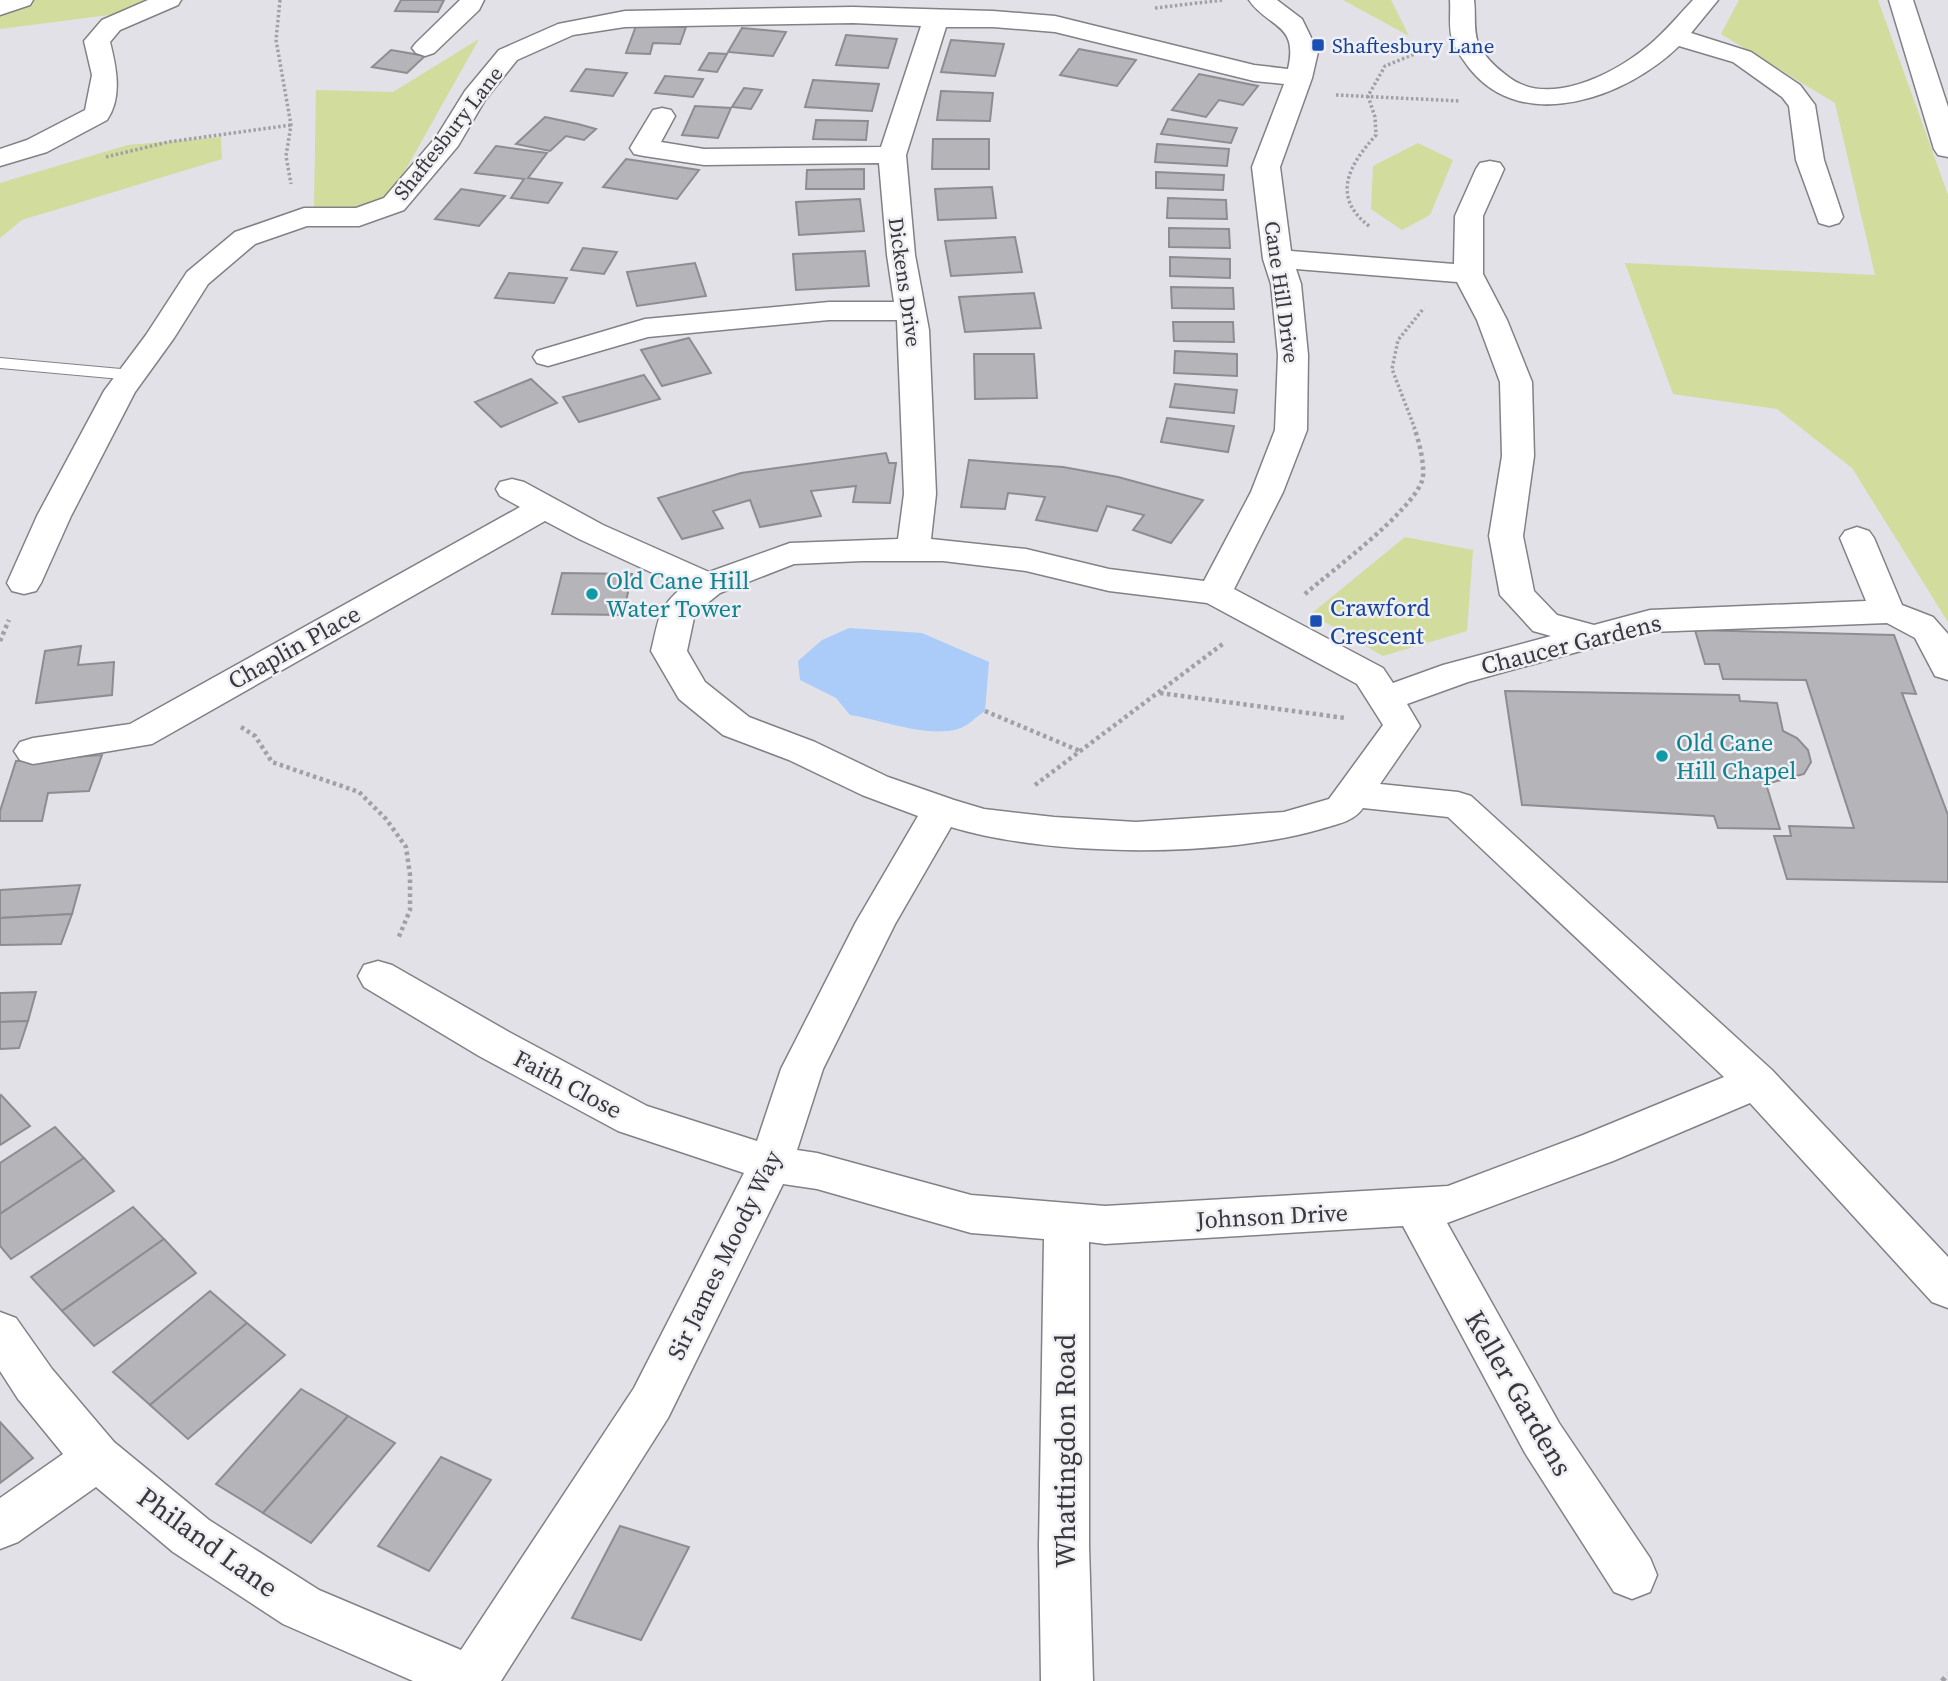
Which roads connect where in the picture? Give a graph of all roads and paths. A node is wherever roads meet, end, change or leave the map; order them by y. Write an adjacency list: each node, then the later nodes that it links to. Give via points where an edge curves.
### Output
1 (21, 0): 9 (street)
2 (169, 0): 22 (street, via 111,25 97,41 105,75 98,114 37,146)
3 (280, 0): 18 (path, via 276,40)
4 (472, 0): 13 (street)
5 (1261, 0): 14 (street, Cane Hill Drive, via 1293,24 1305,52)
6 (1462, 0): 16 (street, via 1464,38 1474,57 1497,85)
7 (1706, 0): 11 (street)
8 (1901, 0): 19 (street)
9 (0, 8)
10 (936, 19): 14 (street, Shaftesbury Lane, via 1055,24); 20 (street, Dickens Drive); 24 (street, Shaftesbury Lane, via 853,15 638,19 567,29 508,55 474,97 448,140 394,204 359,217)
11 (1674, 36): 16 (street, via 1651,57 1604,83 1571,93); 25 (street, via 1742,57 1791,92 1802,105 1810,160)
12 (1431, 39): 15 (path, via 1417,53 1385,66)
13 (425, 48)
14 (1296, 85): 15 (path); 26 (street, Cane Hill Drive, via 1266,167)
15 (1368, 96): 16 (path, via 1493,103); 27 (path, via 1376,135 1347,172 1346,194 1362,221 1403,248)
16 (1525, 96)
17 (662, 116): 20 (street, via 643,148 704,157)
18 (291, 125): 21 (path, via 168,142); 24 (path, via 286,156)
19 (1948, 149)
20 (892, 155): 29 (street, Dickens Drive)
21 (105, 157)
22 (0, 158)
23 (1490, 169): 28 (street, via 1468,216)
24 (304, 217): 32 (street, Shaftesbury Lane, via 245,239 197,278)
25 (1829, 217)
26 (1278, 259): 27 (street); 39 (street, Cane Hill Drive, via 1286,284 1293,355 1292,430 1267,492)
27 (1421, 271): 28 (street); 41 (path, via 1429,302 1398,340 1392,369 1419,440 1423,479 1406,507)
28 (1468, 274): 42 (street, via 1516,382 1518,456 1506,536 1517,595 1545,623)
29 (911, 311): 30 (street, via 829,311 645,328); 36 (street, Dickens Drive, via 920,495)
30 (548, 357)
31 (0, 363): 32 (lane)
32 (132, 375): 37 (street, Shaftesbury Lane, via 87,453)
33 (512, 489): 34 (street)
34 (543, 508): 38 (street); 45 (street, Chaplin Place)
35 (1857, 538): 40 (street)
36 (913, 550): 38 (street, via 790,554); 39 (street, via 1026,560 1109,580)
37 (24, 583)
38 (708, 585): 51 (street, via 678,608 669,652 692,690 736,726)
39 (1215, 593): 41 (street)
40 (1888, 612): 42 (street, Chaucer Gardens, via 1650,621); 43 (street, Chaucer Gardens, via 1917,620 1934,637)
41 (1269, 624): 44 (path, via 1231,638); 47 (street, via 1370,676)
42 (1593, 636): 47 (street, Chaucer Gardens, via 1456,673)
43 (1948, 668)
44 (1159, 692): 47 (path); 49 (path)
45 (201, 699): 48 (street, Chaplin Place, via 139,735); 53 (path, via 255,736 272,762 359,792 405,847 410,911)
46 (985, 711): 49 (path)
47 (1393, 713): 50 (street)
48 (33, 751)
49 (1080, 752): 52 (path)
50 (1353, 794): 52 (street, via 1342,809 1284,826 1212,832 1136,836); 54 (street, via 1458,805)
51 (941, 810): 52 (street); 55 (street, Sir James Moody Way, via 876,922 802,1069)
52 (984, 823)
53 (378, 976): 55 (street, Faith Close, via 633,1119)
54 (1756, 1082): 56 (street, Johnson Drive, via 1450,1204); 58 (street)
55 (771, 1164): 57 (street, Johnson Drive, via 817,1171 971,1214); 64 (street, Sir James Moody Way, via 651,1404)
56 (1415, 1206): 57 (street, Johnson Drive, via 1118,1224); 62 (street, Keller Gardens, via 1542,1438)
57 (1067, 1222): 65 (street, Whattingdon Road)
58 (1948, 1288)
59 (0, 1332): 60 (street, Philand Lane)
60 (97, 1458): 61 (street); 64 (street, Philand Lane, via 191,1536 301,1607)
61 (0, 1526)
62 (1632, 1575)
63 (1948, 1674): 66 (path)
64 (471, 1681)
65 (1067, 1681)
66 (1942, 1681)

